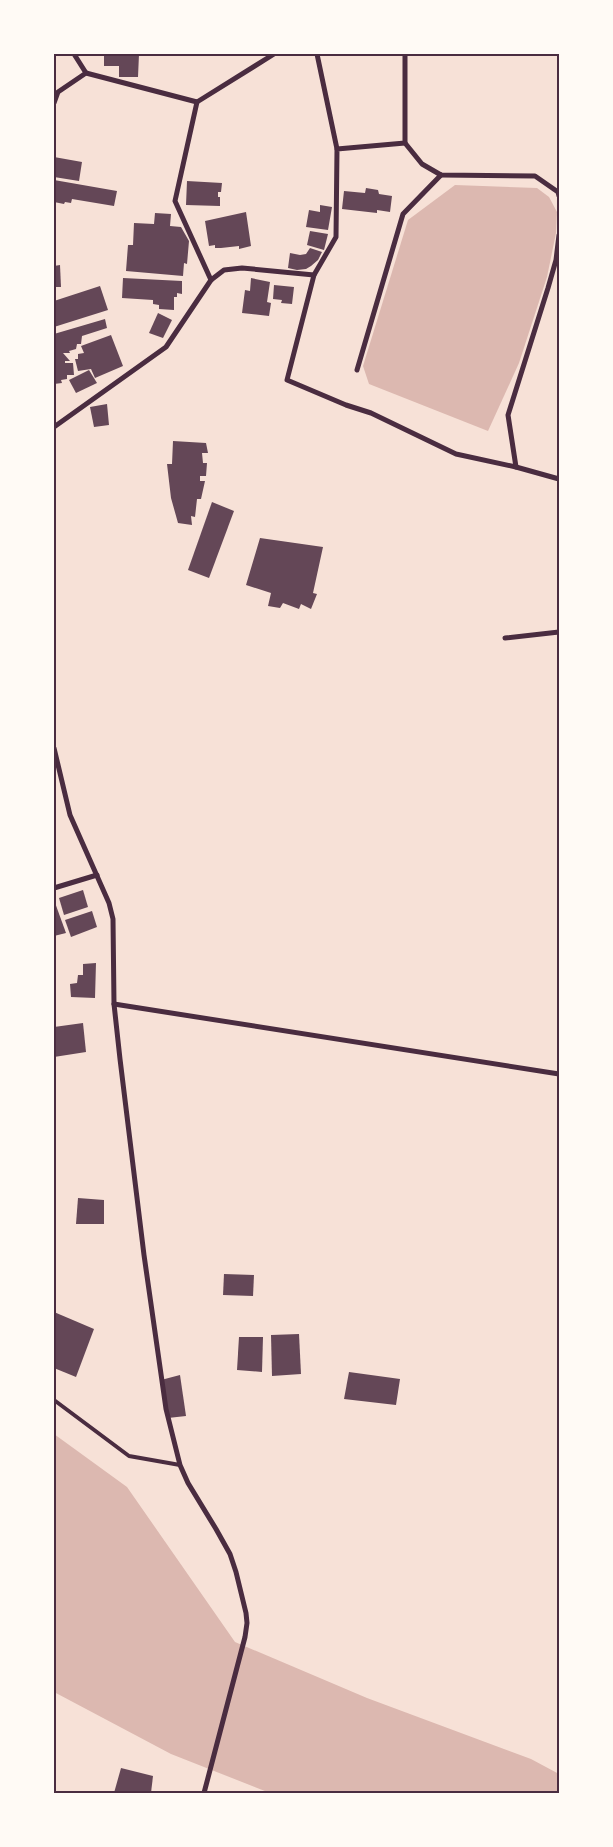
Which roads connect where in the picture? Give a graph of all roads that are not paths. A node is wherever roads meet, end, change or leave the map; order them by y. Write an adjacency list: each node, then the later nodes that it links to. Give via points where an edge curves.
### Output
1 (74, 54): 5 (street)
2 (274, 54): 6 (street)
3 (318, 54): 9 (street)
4 (405, 54): 8 (street)
5 (86, 73): 6 (street); 7 (street, via 58,92)
6 (197, 102): 14 (street, via 175,201)
7 (54, 103)
8 (405, 143): 9 (street); 10 (street, via 422,164)
9 (336, 148): 13 (street, via 336,236)
10 (441, 175): 11 (street, via 535,176); 15 (street, via 403,214)
11 (559, 196)
12 (559, 235): 17 (street, via 556,260 538,324 508,415)
13 (314, 275): 14 (street, via 242,268 224,270); 17 (street, via 287,380 371,413 456,454)
14 (211, 280): 16 (street, via 166,347)
15 (357, 370)
16 (54, 427)
17 (516, 467): 18 (street)
18 (559, 479)
19 (559, 632): 20 (street)
20 (505, 638)
21 (54, 748): 22 (street, via 70,815)
22 (97, 875): 23 (street); 24 (street, via 112,919)
23 (54, 888)
24 (114, 1004): 25 (street); 27 (street, via 161,1380)
25 (559, 1074)
26 (54, 1400): 27 (lane, via 129,1456)
27 (180, 1465): 28 (street, via 230,1554 247,1623)
28 (204, 1793)

